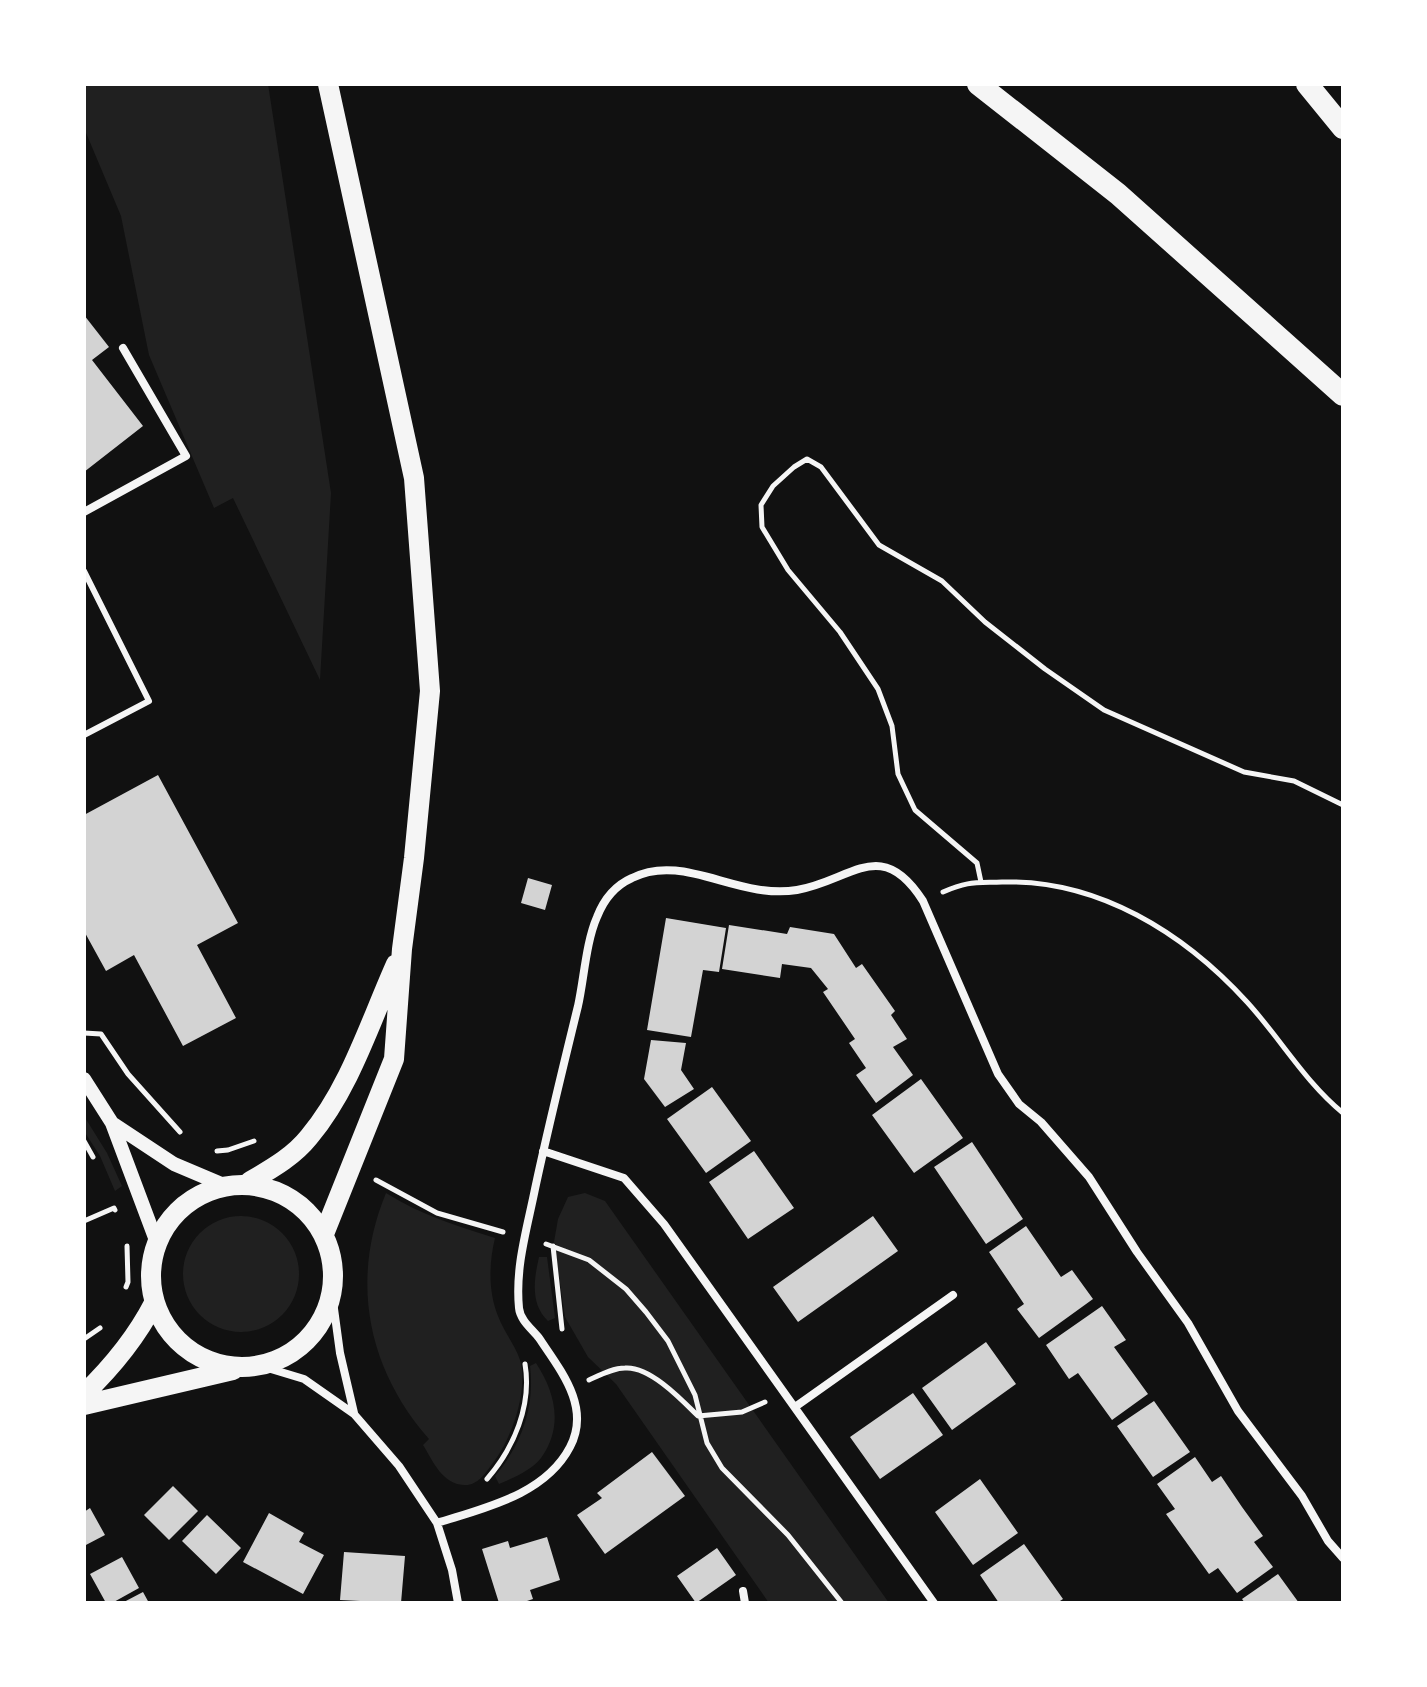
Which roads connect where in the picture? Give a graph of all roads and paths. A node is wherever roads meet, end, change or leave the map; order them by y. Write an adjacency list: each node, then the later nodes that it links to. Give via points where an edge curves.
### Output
1 (328, 84): 13 (main road, via 414,478 430,691)
2 (978, 84): 6 (highway, via 1118,194)
3 (1307, 84): 4 (highway)
4 (1343, 128)
5 (123, 348): 7 (street, via 186,456)
6 (1343, 395)
7 (84, 512)
8 (84, 571): 9 (lane, via 149,701)
9 (84, 735)
10 (1343, 805): 11 (path, via 1294,781 1244,772 1104,710 985,622 942,581 879,545 821,467 807,459 773,486 761,505 762,527 878,689 892,726 898,774 915,810 977,863)
11 (981, 882): 12 (path, via 964,882); 16 (path, via 1064,886 1157,925 1209,963)
12 (923, 901): 21 (street, via 912,884 879,865 799,890 765,893 672,869 628,879 607,895 595,921); 51 (street, via 998,1074 1019,1104 1089,1177 1188,1323 1238,1411)
13 (402, 949): 22 (main road, via 338,1096 308,1139); 28 (main road, via 394,1059)
14 (84, 1033): 19 (path, via 101,1034 128,1074)
15 (84, 1079): 17 (street)
16 (1343, 1113)
17 (112, 1123): 24 (street, via 174,1164); 31 (street)
18 (267, 1132): 20 (path, via 228,1150)
19 (188, 1140)
20 (209, 1151)
21 (543, 1151): 39 (street, via 517,1281 519,1314); 43 (street, via 624,1178 664,1224)
22 (249, 1182): 24 (main road); 28 (main road, via 301,1205)
23 (378, 1182): 27 (path, via 437,1213)
24 (226, 1186): 31 (main road, via 196,1197 172,1218)
25 (118, 1218): 26 (path, via 114,1208)
26 (84, 1221)
27 (496, 1230)
28 (324, 1234): 33 (main road, via 333,1263)
29 (127, 1238): 34 (path, via 128,1282)
30 (541, 1242): 32 (path)
31 (157, 1243): 36 (main road, via 150,1269)
32 (553, 1246): 39 (path, via 563,1328); 48 (path, via 589,1260 646,1312 685,1374)
33 (332, 1294): 41 (main road, via 309,1339 284,1357); 47 (street)
34 (122, 1295)
35 (953, 1295): 46 (street)
36 (154, 1303): 41 (main road, via 187,1350 212,1363); 44 (main road, via 110,1369)
37 (110, 1321): 38 (path)
38 (84, 1339)
39 (543, 1345): 50 (street, via 572,1389 579,1416 571,1446 534,1486)
40 (524, 1357): 49 (path, via 527,1378 517,1431 489,1478)
41 (253, 1367): 45 (main road); 47 (street, via 304,1379)
42 (596, 1377): 48 (path, via 629,1367 641,1371)
43 (782, 1389): 46 (street); 48 (path, via 742,1412)
44 (84, 1394)
45 (84, 1405)
46 (795, 1407): 56 (street)
47 (354, 1414): 50 (street, via 399,1466)
48 (698, 1416): 55 (path, via 722,1468 788,1535)
49 (477, 1486)
50 (437, 1523): 53 (street)
51 (1343, 1558)
52 (743, 1591): 54 (street)
53 (458, 1603)
54 (745, 1603)
55 (842, 1603)
56 (934, 1603)

